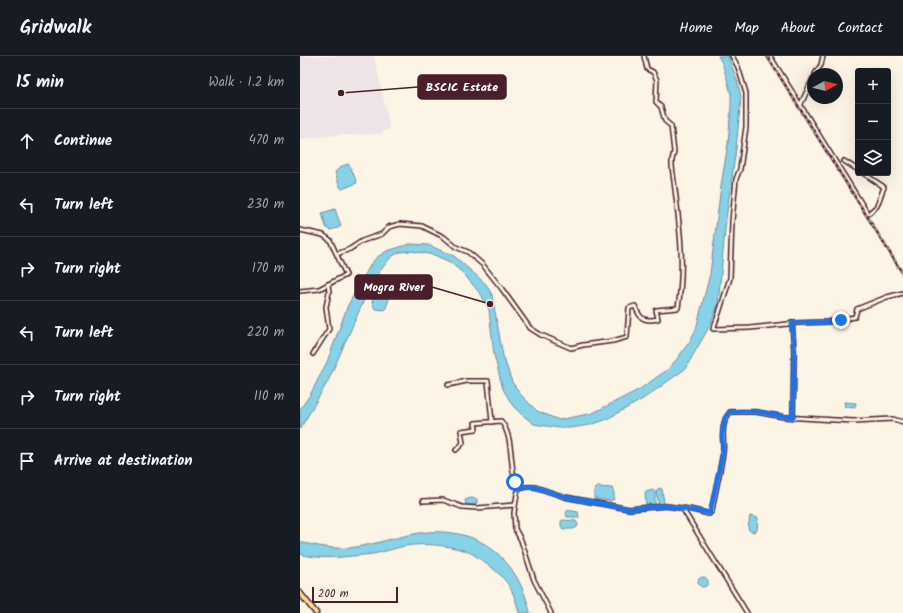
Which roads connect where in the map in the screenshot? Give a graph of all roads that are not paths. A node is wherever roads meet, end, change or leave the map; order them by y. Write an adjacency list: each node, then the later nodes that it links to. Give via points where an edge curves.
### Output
1 (644, 56): 12 (street, via 647,69 654,72 657,80 656,102 671,126 674,143 672,166 682,247 678,308 656,310 658,319 651,321 639,316 635,306 629,308 628,337 571,348 530,328 483,265 444,236 422,226 405,223 395,225 382,234)
2 (732, 56): 16 (street, via 746,93 746,127 740,169 736,179 730,278 713,329)
3 (770, 56): 7 (street)
4 (823, 56): 5 (street)
5 (819, 68)
6 (807, 91): 7 (street)
7 (800, 106): 10 (street, via 868,214 877,206 884,187)
8 (844, 161): 9 (street)
9 (855, 168)
10 (867, 176)
11 (300, 230): 12 (street, via 323,235 330,240)
12 (337, 254): 13 (street, via 346,275)
13 (328, 284): 14 (street, via 319,289); 17 (street, via 326,307 329,329)
14 (300, 291)
15 (903, 293): 16 (street, via 857,309 855,317 827,322)
16 (792, 323): 19 (street)
17 (313, 354)
18 (448, 385): 20 (street, via 467,381 488,381)
19 (793, 417): 21 (street, via 853,421 893,419); 26 (street, via 756,412 730,412 725,418 723,452 711,513)
20 (492, 422): 22 (street, via 475,423 476,429 460,431 462,445); 23 (street, via 501,421 508,431 512,471)
21 (903, 422)
22 (456, 450)
23 (519, 489): 25 (street); 26 (street, via 535,487 565,497 629,509 666,506)
24 (422, 501): 25 (street, via 444,500 462,507 477,508)
25 (515, 505): 29 (street, via 515,529 534,580)
26 (682, 508): 30 (street)
27 (300, 592): 28 (main road)
28 (316, 613)
29 (551, 613)
30 (747, 613)

